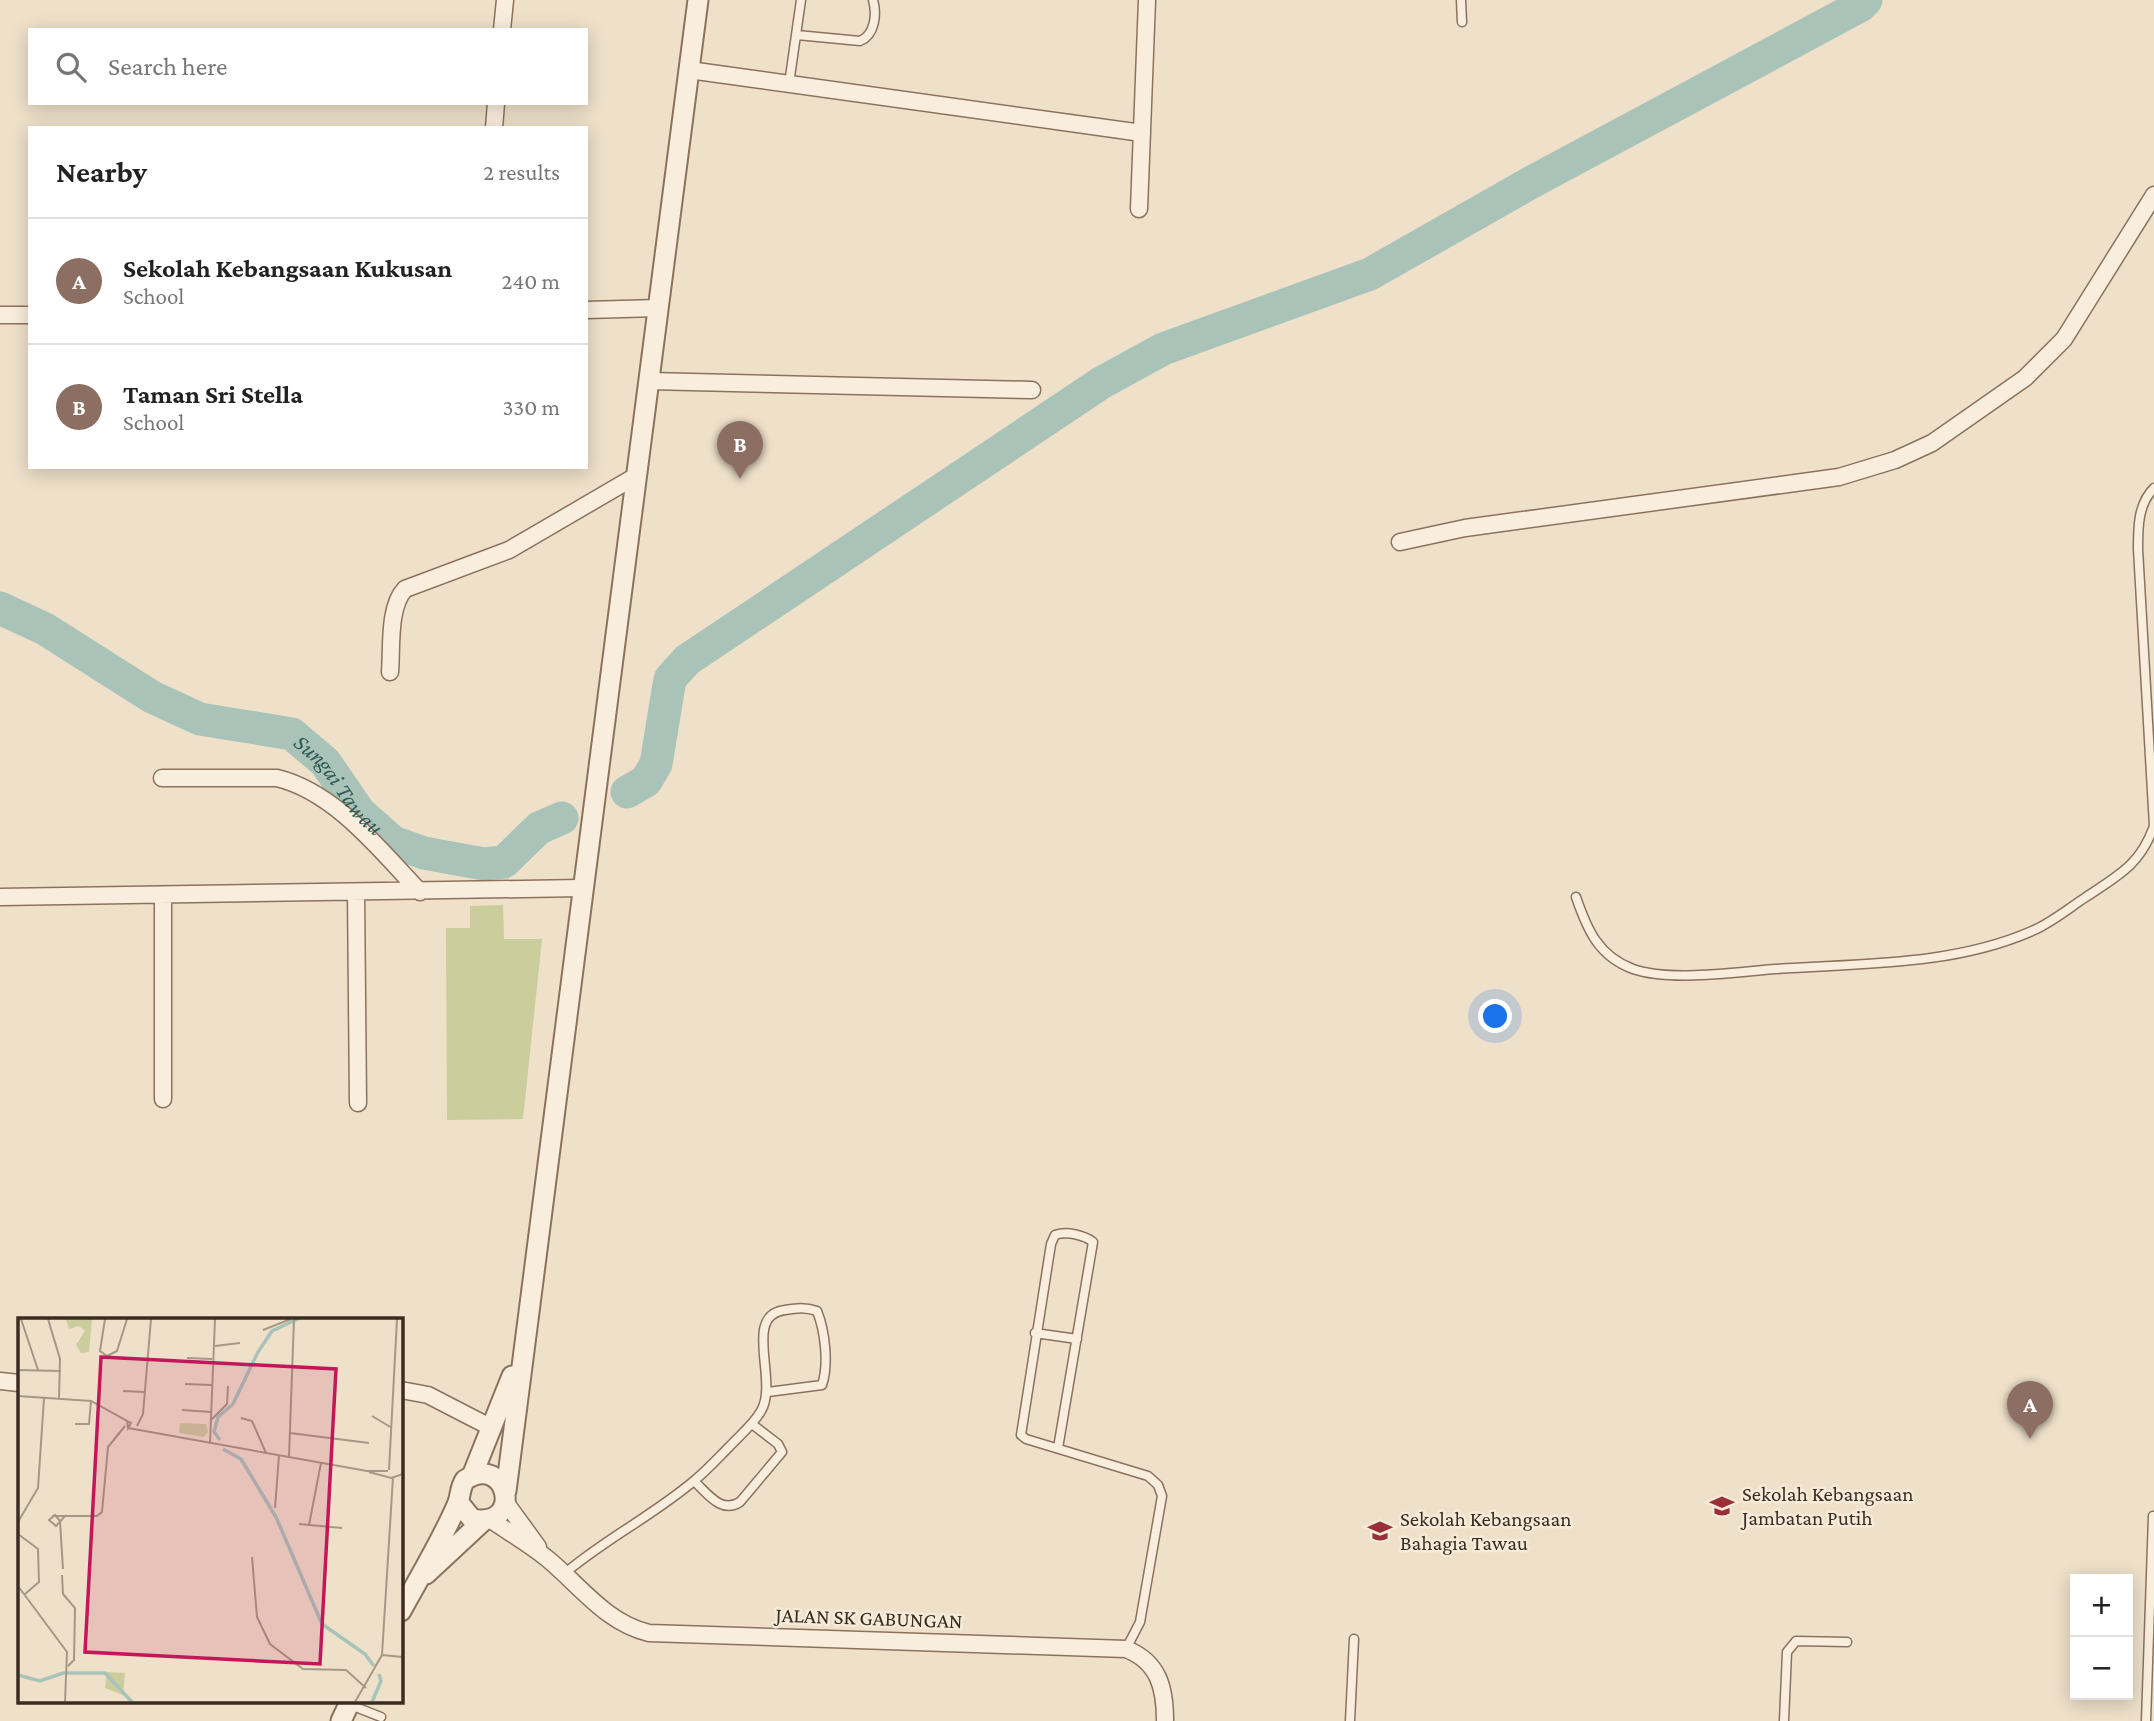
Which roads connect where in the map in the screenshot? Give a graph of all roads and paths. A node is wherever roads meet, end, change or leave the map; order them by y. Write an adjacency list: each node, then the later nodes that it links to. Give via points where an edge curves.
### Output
1 (505, 0): 8 (street)
2 (698, 0): 10 (street)
3 (802, 0): 9 (lane)
4 (873, 0): 9 (lane, via 872,32 867,38)
5 (1147, 0): 14 (street)
6 (1461, 0): 7 (lane)
7 (1462, 22)
8 (502, 28)
9 (797, 35): 11 (lane)
10 (689, 70): 11 (street); 17 (street)
11 (789, 84): 14 (street)
12 (496, 105): 13 (street)
13 (495, 126)
14 (1142, 133): 16 (street)
15 (2154, 195): 25 (street, via 2064,339 2025,378 1932,443 1839,477 1465,528)
16 (1139, 209)
17 (659, 308): 18 (street); 21 (street)
18 (588, 310)
19 (28, 315): 20 (street)
20 (0, 316)
21 (649, 381): 22 (street); 23 (street)
22 (1032, 390)
23 (636, 476): 26 (street, via 509,550 405,589 398,596); 28 (street)
24 (2154, 488): 33 (lane, via 2138,520 2137,549 2154,826 2145,850 2128,869 2035,930 1986,949 1932,958 1737,972 1674,974 1633,969 1606,954 1588,933)
25 (1400, 542)
26 (390, 672)
27 (162, 778): 30 (street, via 294,782 340,813)
28 (582, 888): 30 (street); 37 (street)
29 (356, 892): 30 (street); 31 (street); 35 (street)
30 (420, 892)
31 (163, 896): 32 (street); 34 (street)
32 (0, 897)
33 (1576, 897)
34 (163, 1099)
35 (358, 1103)
36 (1035, 1333): 38 (lane); 38 (lane, via 1051,1244 1055,1235 1062,1233 1093,1242); 45 (lane, via 1021,1435)
37 (527, 1339): 44 (street); 48 (street)
38 (1077, 1339): 45 (lane)
39 (0, 1381): 40 (street)
40 (18, 1383)
41 (402, 1390): 44 (street, via 428,1395)
42 (768, 1392): 42 (lane, via 762,1326 768,1316 805,1307 817,1311 826,1373 822,1385); 43 (lane)
43 (752, 1424): 47 (lane); 47 (lane, via 782,1452 740,1502 724,1507)
44 (492, 1428): 46 (street)
45 (1058, 1448): 59 (lane, via 1147,1476 1162,1496 1140,1622)
46 (472, 1476): 48 (street, via 492,1475); 49 (street, via 461,1486)
47 (694, 1481): 53 (lane)
48 (506, 1497): 51 (street, via 500,1514); 52 (street, JALAN SK GABUNGAN)
49 (459, 1503): 51 (street, via 466,1515); 54 (street)
50 (2153, 1516): 56 (lane)
51 (487, 1521): 52 (street, JALAN SK GABUNGAN); 54 (street)
52 (546, 1558): 53 (street, JALAN SK GABUNGAN)
53 (564, 1574): 59 (street, JALAN SK GABUNGAN, via 628,1628 649,1633)
54 (423, 1577): 55 (street)
55 (402, 1609)
56 (2152, 1615): 60 (lane)
57 (1354, 1639): 64 (lane)
58 (1847, 1642): 65 (lane, via 1796,1641 1790,1645)
59 (1129, 1650): 63 (street, via 1159,1673)
60 (2150, 1693): 66 (lane)
61 (346, 1709): 62 (lane)
62 (381, 1717)
63 (1165, 1721)
64 (1350, 1721)
65 (1784, 1721)
66 (2146, 1721)

